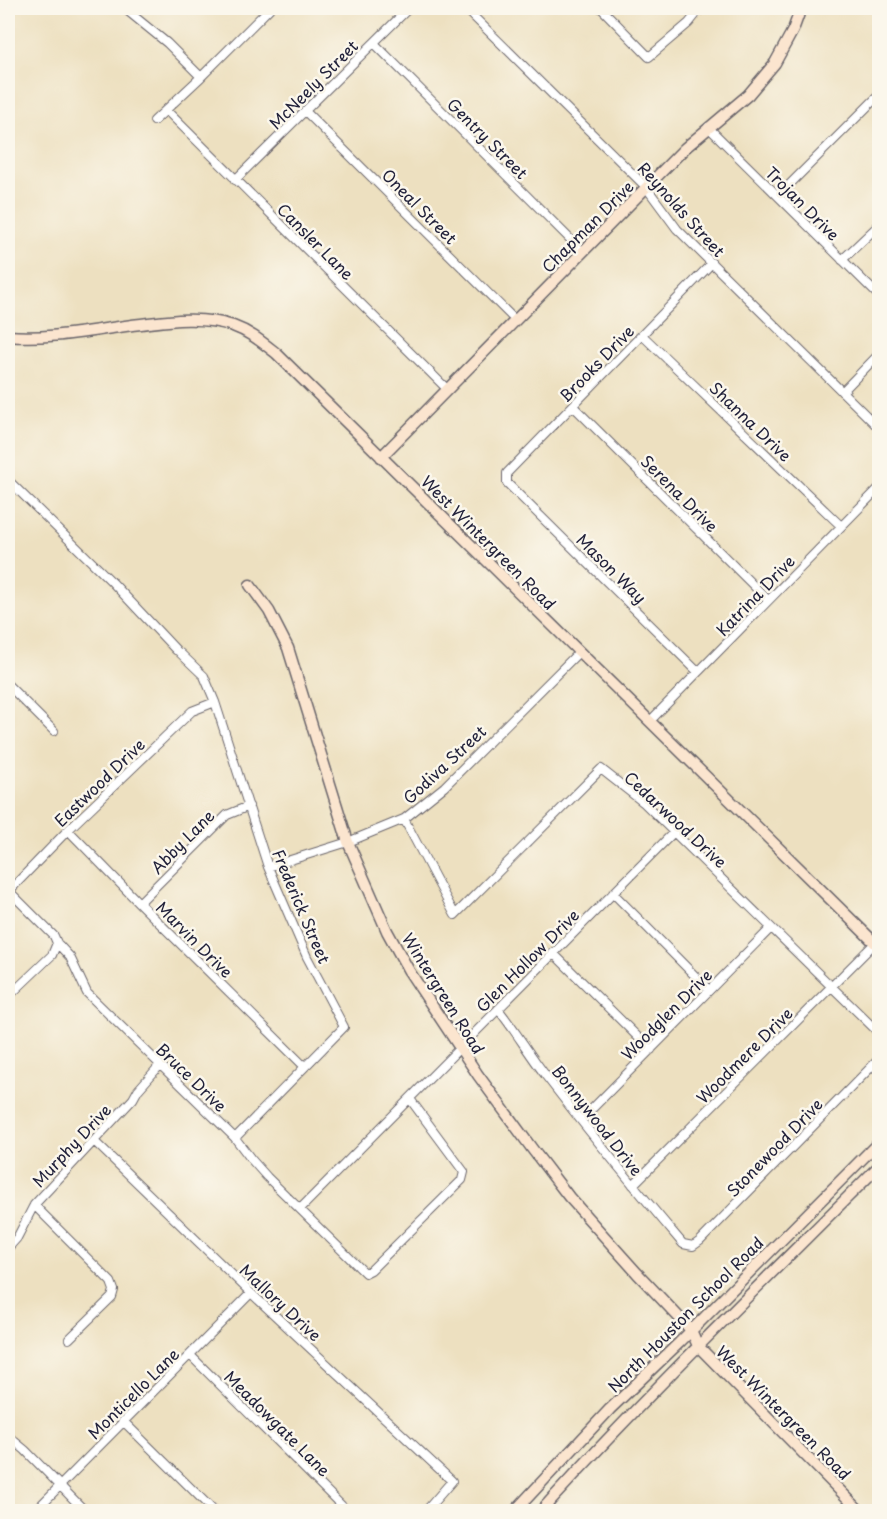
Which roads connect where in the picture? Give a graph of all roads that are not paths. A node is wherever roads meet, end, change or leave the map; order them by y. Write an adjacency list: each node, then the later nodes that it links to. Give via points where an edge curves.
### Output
1 (124, 8): 9 (street)
2 (270, 8): 9 (street)
3 (409, 8): 8 (street, McNeely Street)
4 (465, 8): 16 (street, Reynolds Street)
5 (601, 8): 6 (street, via 650,57)
6 (701, 8)
7 (801, 8): 14 (main road, Chapman Drive, via 775,63 748,95)
8 (374, 43): 12 (street, McNeely Street); 19 (street, Gentry Street)
9 (201, 77): 11 (street)
10 (879, 94): 17 (street)
11 (167, 111): 13 (street); 15 (street, Cansler Lane)
12 (305, 111): 15 (street, McNeely Street); 23 (street, Oneal Street)
13 (154, 121)
14 (708, 127): 16 (main road, Chapman Drive); 17 (street, Trojan Drive)
15 (235, 180): 27 (street, Cansler Lane)
16 (646, 188): 19 (main road, Chapman Drive); 21 (street, Reynolds Street, via 677,229)
17 (778, 196): 20 (street, Trojan Drive)
18 (879, 224): 20 (street)
19 (583, 252): 23 (main road, Chapman Drive)
20 (842, 260): 22 (street, Trojan Drive)
21 (712, 263): 24 (street, Brooks Drive); 28 (street, Reynolds Street)
22 (879, 297)
23 (515, 320): 27 (main road, Chapman Drive)
24 (642, 335): 29 (street, Brooks Drive); 35 (street, Shanna Drive)
25 (8, 336): 31 (main road, West Wintergreen Road, via 33,338 160,321 208,320 232,326 276,353)
26 (879, 353): 28 (street)
27 (447, 389): 31 (main road, Chapman Drive)
28 (842, 392): 30 (street, Reynolds Street)
29 (573, 406): 33 (street, Brooks Drive, via 507,473); 37 (street, Serena Drive)
30 (879, 429)
31 (381, 457): 38 (main road, West Wintergreen Road)
32 (8, 480): 41 (street, Frederick Street, via 204,676)
33 (507, 483): 39 (street, Mason Way)
34 (879, 487): 35 (street, Katrina Drive)
35 (841, 526): 37 (street, Katrina Drive)
36 (250, 585): 48 (main road, Wintergreen Road, via 288,648)
37 (768, 600): 39 (street, Katrina Drive)
38 (579, 651): 42 (main road, West Wintergreen Road); 45 (street, Godiva Street, via 444,787)
39 (698, 672): 42 (street, Katrina Drive)
40 (8, 685): 43 (street)
41 (215, 702): 44 (street, Frederick Street); 46 (street, Eastwood Drive, via 192,711)
42 (650, 721): 55 (main road, West Wintergreen Road)
43 (54, 731)
44 (249, 806): 49 (street, Frederick Street); 52 (street, Abby Lane, via 227,815)
45 (404, 819): 47 (street, Cedarwood Drive, via 455,915 601,768); 48 (street, Godiva Street)
46 (68, 830): 50 (street, Eastwood Drive); 52 (street, Marvin Drive)
47 (673, 832): 51 (street, Glen Hollow Drive); 53 (street, Cedarwood Drive)
48 (348, 842): 49 (street, Godiva Street); 62 (main road, Wintergreen Road, via 387,931)
49 (268, 867): 66 (street, Frederick Street, via 307,957 344,1027)
50 (8, 891): 54 (street, Bruce Drive, via 44,924)
51 (613, 892): 56 (street, Glen Hollow Drive); 58 (street)
52 (139, 903): 66 (street, Marvin Drive)
53 (771, 928): 57 (street, Cedarwood Drive); 58 (street, Woodglen Drive)
54 (57, 943): 59 (street, via 52,955); 65 (street, Bruce Drive, via 70,957 87,993)
55 (877, 946): 57 (street, Woodmere Drive)
56 (553, 953): 60 (street, Glen Hollow Drive); 63 (street)
57 (831, 986): 61 (street, Cedarwood Drive); 73 (street, Woodmere Drive)
58 (709, 990): 63 (street, Woodglen Drive)
59 (8, 997)
60 (498, 1009): 62 (street, Glen Hollow Drive); 68 (street, Bonnywood Drive)
61 (879, 1034)
62 (459, 1047): 67 (street, Glen Hollow Drive); 79 (main road, Wintergreen Road, via 569,1197)
63 (651, 1050): 68 (street, Woodglen Drive)
64 (879, 1059): 76 (street, Stonewood Drive, via 700,1241 693,1246)
65 (160, 1065): 69 (street, Bruce Drive); 70 (street, Murphy Drive)
66 (304, 1066): 69 (street, Frederick Street)
67 (410, 1099): 75 (street, Glen Hollow Drive); 75 (street, Bruce Drive, via 464,1172 462,1180 365,1273)
68 (581, 1120): 73 (street, Bonnywood Drive)
69 (235, 1138): 75 (street, Bruce Drive, via 261,1172)
70 (94, 1141): 74 (street, Murphy Drive); 78 (street, Mallory Drive)
71 (879, 1141): 79 (main road, North Houston School Road)
72 (879, 1166): 81 (main road, North Houston School Road)
73 (633, 1185): 76 (street, Bonnywood Drive)
74 (33, 1205): 77 (street, Murphy Drive); 80 (street, via 111,1282 114,1290 112,1297)
75 (300, 1209)
76 (682, 1244)
77 (8, 1248)
78 (251, 1293): 82 (street, Monticello Lane); 90 (street, Mallory Drive, via 452,1481)
79 (691, 1330): 81 (main road, West Wintergreen Road); 91 (main road, North Houston School Road)
80 (69, 1339)
81 (698, 1347): 92 (main road, North Houston School Road); 93 (main road, West Wintergreen Road)
82 (190, 1355): 83 (street, Monticello Lane); 89 (street, Meadowgate Lane)
83 (123, 1421): 85 (street, Monticello Lane); 88 (street)
84 (8, 1436): 85 (street)
85 (60, 1486): 86 (street, Monticello Lane); 87 (street)
86 (34, 1512)
87 (86, 1512)
88 (215, 1512)
89 (348, 1512)
90 (425, 1512)
91 (514, 1512)
92 (540, 1512)
93 (861, 1512)

